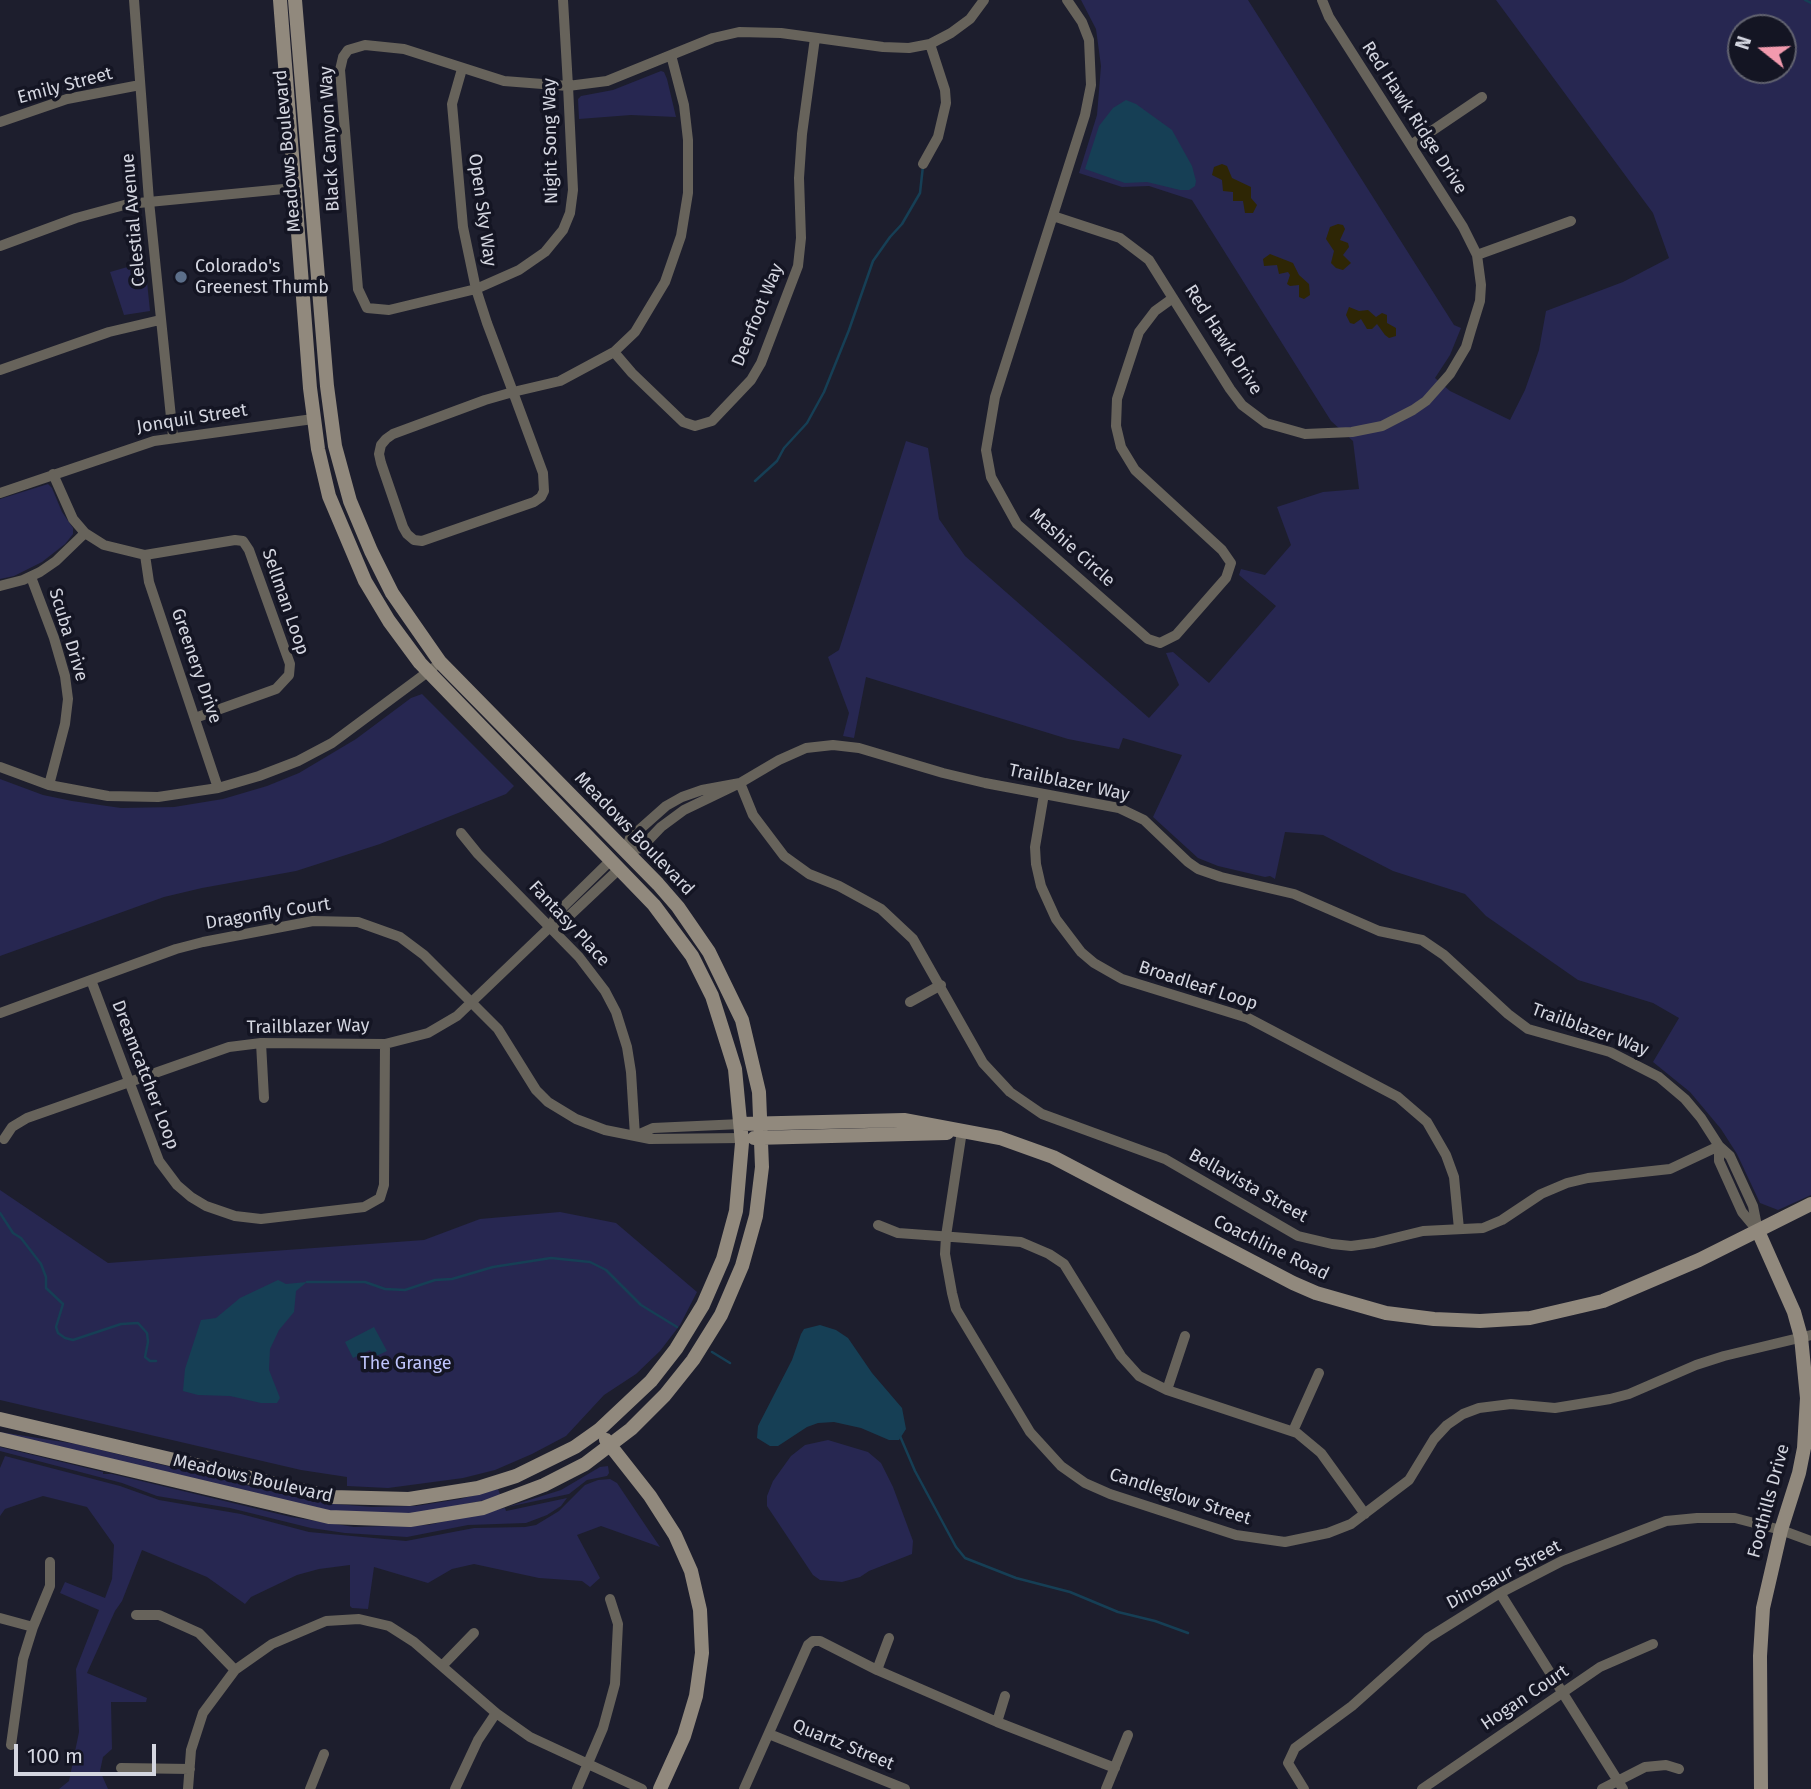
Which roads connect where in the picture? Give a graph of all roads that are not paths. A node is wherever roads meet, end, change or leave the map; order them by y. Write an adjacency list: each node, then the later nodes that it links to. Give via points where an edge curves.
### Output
1 (134, 0): 12 (street, Celestial Avenue)
2 (280, 0): 18 (main road, Meadows Boulevard)
3 (295, 0): 35 (main road, Meadows Boulevard, via 330,417 341,473)
4 (563, 0): 13 (street, Night Song Way)
5 (984, 0): 9 (street, Black Canyon Way, via 970,19)
6 (1067, 0): 20 (street, Mashie Circle, via 1089,40 1091,85)
7 (1322, 0): 16 (street, Red Hawk Ridge Drive)
8 (815, 37): 9 (street, Black Canyon Way, via 883,47); 10 (street, Black Canyon Way, via 739,32); 28 (street, Deerfoot Way, via 802,134 798,266 751,380 712,421 695,426 683,422)
9 (930, 44): 17 (street, via 946,103 938,137)
10 (671, 55): 13 (street, Black Canyon Way, via 607,81); 28 (street, via 688,140 688,193 681,236 664,282 635,332)
11 (462, 68): 13 (street, Black Canyon Way, via 505,81); 24 (street, Open Sky Way, via 452,104 463,227); 26 (street, Black Canyon Way, via 394,47 358,46 343,57 358,289)
12 (140, 85): 15 (street, Emily Street, via 67,99); 19 (street, Celestial Avenue)
13 (568, 86): 24 (street, Night Song Way, via 573,190 563,230 545,252 519,270)
14 (1482, 97): 16 (street)
15 (0, 122)
16 (1411, 145): 23 (street, Red Hawk Ridge Drive)
17 (923, 164)
18 (294, 188): 19 (street); 31 (main road, Meadows Boulevard)
19 (149, 201): 22 (street, via 76,218); 27 (street, Celestial Avenue)
20 (1053, 216): 25 (street, Red Hawk Drive, via 1129,244 1149,260); 25 (street, Mashie Circle, via 995,397 986,450 990,477 1017,524 1148,639 1160,643 1176,635 1226,578 1231,564 1222,550 1135,470 1121,447 1116,426 1117,399 1139,332 1154,311)
21 (1571, 221): 23 (street)
22 (0, 246)
23 (1477, 255): 25 (street, Red Hawk Drive, via 1480,301 1466,347 1450,374 1413,410 1382,426 1352,432 1291,432 1254,415 1230,389)
24 (476, 289): 26 (street, Night Song Way, via 389,310); 30 (street, Open Sky Way)
25 (1174, 298)
26 (368, 308)
27 (160, 320): 29 (street, via 109,332); 32 (street, Celestial Avenue)
28 (614, 352): 30 (street, via 561,380)
29 (0, 370)
30 (513, 392): 30 (street, Open Sky Way, via 543,473 541,497 431,540 414,540 403,527 381,463 381,445 393,434)
31 (313, 419): 32 (street, Jonquil Street); 35 (main road, via 321,425 338,488); 41 (main road, Meadows Boulevard, via 330,496 355,559 389,621)
32 (173, 437): 33 (street, Jonquil Street)
33 (53, 474): 34 (street, Jonquil Street); 36 (street, via 73,519)
34 (0, 493)
35 (360, 528): 40 (main road, Meadows Boulevard, via 392,593)
36 (85, 533): 37 (street, Sellman Loop, via 104,545); 38 (street)
37 (145, 555): 42 (street, Greenery Drive, via 149,582); 42 (street, Sellman Loop, via 243,541 290,664 289,675 276,689)
38 (32, 577): 39 (street); 45 (street, Scuba Drive, via 65,676 68,699)
39 (0, 586)
40 (440, 662): 41 (street); 50 (main road, Meadows Boulevard)
41 (428, 673): 46 (street, via 332,743 298,761); 48 (main road, Meadows Boulevard)
42 (195, 718): 46 (street, Greenery Drive)
43 (0, 767): 45 (street)
44 (740, 783): 47 (street, Trailblazer Way, via 795,752 845,745 943,774); 50 (street, Trailblazer Way, via 684,810 640,848); 54 (street, Bellavista Street, via 753,815 784,856 890,916 913,939)
45 (49, 785): 46 (street, via 136,797)
46 (218, 789)
47 (1044, 794): 67 (street, Trailblazer Way, via 1132,814 1188,862 1208,873 1294,894 1379,931 1422,940 1528,1028 1610,1052 1659,1077 1685,1099); 70 (street, Broadleaf Loop, via 1035,847 1041,886 1056,919 1081,952 1122,979 1248,1018 1398,1097 1427,1122 1446,1155 1454,1177)
48 (551, 798): 50 (main road, via 567,807 613,852); 51 (main road, Meadows Boulevard)
49 (461, 833): 52 (street, Fantasy Place)
50 (626, 851): 63 (main road, Meadows Boulevard, via 678,907 721,973 750,1047)
51 (615, 864): 52 (street, Trailblazer Way, via 559,911); 62 (main road, Meadows Boulevard, via 678,935 712,996 736,1069)
52 (550, 927): 55 (street, Trailblazer Way); 65 (street, Fantasy Place, via 597,979 616,1012 629,1058)
53 (91, 981): 55 (street, Dragonfly Court, via 203,942 330,919 371,925 400,937); 57 (street, Dragonfly Court); 60 (street, Dreamcatcher Loop)
54 (941, 985): 56 (street); 70 (street, Bellavista Street, via 983,1063 1026,1105 1165,1159 1282,1228 1313,1241 1351,1246 1423,1231)
55 (472, 1002): 59 (street, Trailblazer Way, via 428,1032); 65 (street, Dragonfly Court, via 498,1029 526,1077 548,1101 590,1126)
56 (910, 1002)
57 (0, 1013)
58 (261, 1043): 59 (street, Trailblazer Way); 60 (street, Trailblazer Way, via 211,1052); 61 (street)
59 (386, 1044): 60 (street, Dreamcatcher Loop, via 384,1185 377,1202 364,1207 261,1219 206,1206 177,1185 163,1167)
60 (128, 1082): 66 (street, Trailblazer Way, via 27,1118)
61 (264, 1098)
62 (741, 1131): 63 (main road, Coachline Road); 65 (street, Dragonfly Court, via 653,1128); 78 (main road, Meadows Boulevard, via 736,1211 703,1306 663,1367)
63 (762, 1131): 64 (main road, Coachline Road, via 904,1120); 81 (main road, Meadows Boulevard, via 752,1234 721,1315 679,1380)
64 (962, 1131): 71 (main road, Coachline Road, via 1053,1157 1316,1293 1410,1317 1503,1320 1581,1307 1659,1279); 72 (street, Candleglow Street)
65 (635, 1136)
66 (4, 1139)
67 (1719, 1146): 70 (street, Bellavista Street, via 1670,1170 1567,1183 1492,1224); 71 (street, Trailblazer Way, via 1719,1161 1742,1212)
68 (1811, 1204): 71 (main road, Coachline Road)
69 (878, 1226): 72 (street, via 898,1233)
70 (1460, 1229)
71 (1758, 1231): 74 (main road, Foothills Drive)
72 (946, 1236): 76 (street, via 1021,1242 1064,1264 1121,1356 1139,1376); 82 (street, Candleglow Street, via 956,1309 1030,1432 1061,1466 1085,1483 1253,1539 1304,1539 1350,1524)
73 (1185, 1336): 76 (street)
74 (1806, 1336): 82 (street, Candleglow Street, via 1724,1356 1610,1399 1555,1408 1494,1404 1463,1414 1434,1439 1409,1480); 83 (main road, Foothills Drive, via 1805,1435 1799,1473)
75 (1319, 1373): 79 (street)
76 (1167, 1390): 79 (street)
77 (0, 1419): 78 (main road, Meadows Boulevard, via 300,1491 360,1499 409,1499 478,1488 536,1467)
78 (599, 1430): 81 (main road)
79 (1293, 1431): 82 (street, via 1321,1453)
80 (0, 1439): 81 (main road, Meadows Boulevard, via 304,1513 379,1520 445,1516 505,1501 567,1475)
81 (611, 1446): 116 (main road, via 675,1535 700,1609 702,1653 696,1696)
82 (1365, 1514)
83 (1780, 1530): 84 (street, Dinosaur Street); 86 (street, Dinosaur Street, via 1735,1518 1666,1521 1562,1561); 123 (main road, Foothills Drive, via 1760,1632)
84 (1811, 1541)
85 (50, 1562): 90 (street, via 50,1586)
86 (1500, 1593): 97 (street); 120 (street, Dinosaur Street, via 1428,1638 1352,1706 1294,1748 1288,1763)
87 (610, 1599): 105 (street, via 618,1624 615,1684)
88 (136, 1615): 95 (street, via 159,1615 200,1633)
89 (0, 1618): 90 (street)
90 (33, 1627): 103 (street, via 23,1659)
91 (474, 1633): 94 (street)
92 (889, 1638): 96 (street)
93 (1653, 1644): 97 (street, Hogan Court, via 1600,1667)
94 (442, 1666): 95 (street, via 388,1626 359,1619 326,1621 272,1644); 99 (street)
95 (235, 1670): 108 (street, via 203,1713)
96 (877, 1670): 100 (street); 101 (street, via 813,1641)
97 (1562, 1694): 110 (street); 121 (street, Hogan Court)
98 (1006, 1696): 100 (street)
99 (496, 1713): 105 (street, via 530,1737); 113 (street)
100 (997, 1722): 107 (street)
101 (769, 1734): 117 (street); 118 (street, Quartz Street)
102 (1128, 1735): 107 (street)
103 (11, 1745)
104 (324, 1754): 112 (street)
105 (589, 1765): 114 (street); 115 (street)
106 (121, 1768): 108 (street)
107 (1115, 1768): 119 (street)
108 (190, 1769): 111 (street)
109 (1679, 1769): 110 (street, via 1644,1767)
110 (1621, 1785): 122 (street)
111 (188, 1789)
112 (310, 1789)
113 (455, 1789)
114 (577, 1789)
115 (642, 1789)
116 (660, 1789)
117 (744, 1789)
118 (905, 1789)
119 (1106, 1789)
120 (1304, 1789)
121 (1422, 1789)
122 (1602, 1789)
123 (1761, 1789)

